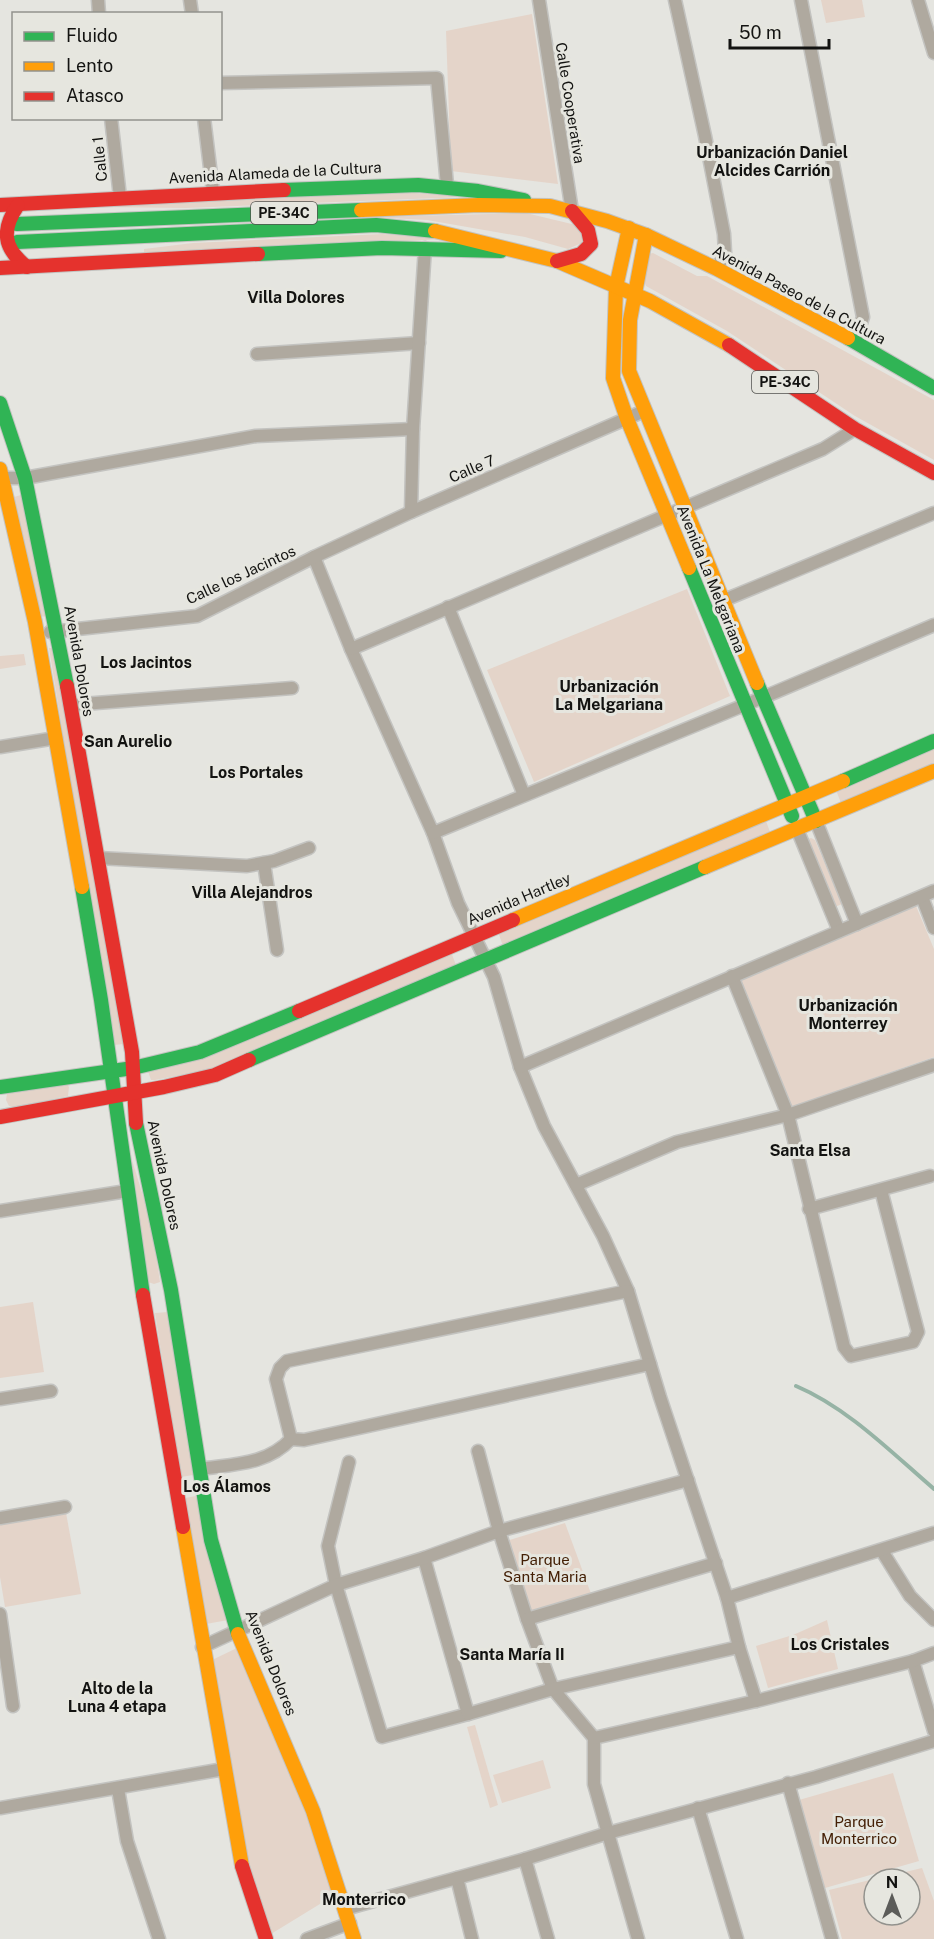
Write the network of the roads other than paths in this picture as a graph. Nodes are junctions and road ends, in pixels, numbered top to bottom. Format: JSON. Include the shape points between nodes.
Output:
{"nodes":[{"id":1,"x":539,"y":0,"type":"edge"},
{"id":2,"x":675,"y":0,"type":"edge"},
{"id":3,"x":801,"y":0,"type":"edge"},
{"id":4,"x":918,"y":0,"type":"edge"},
{"id":5,"x":934,"y":53,"type":"edge"},
{"id":6,"x":222,"y":83,"type":"edge"},
{"id":7,"x":111,"y":120,"type":"edge"},
{"id":8,"x":204,"y":120,"type":"edge"},
{"id":9,"x":447,"y":185,"type":"junction"},
{"id":10,"x":213,"y":192,"type":"junction"},
{"id":11,"x":120,"y":197,"type":"junction"},
{"id":12,"x":20,"y":203,"type":"junction"},
{"id":13,"x":0,"y":205,"type":"edge"},
{"id":14,"x":550,"y":206,"type":"junction"},
{"id":15,"x":572,"y":211,"type":"junction"},
{"id":16,"x":17,"y":224,"type":"dead end"},
{"id":17,"x":629,"y":228,"type":"junction"},
{"id":18,"x":646,"y":235,"type":"junction"},
{"id":19,"x":17,"y":243,"type":"dead end"},
{"id":20,"x":425,"y":248,"type":"junction"},
{"id":21,"x":520,"y":251,"type":"junction"},
{"id":22,"x":557,"y":261,"type":"junction"},
{"id":23,"x":27,"y":267,"type":"junction"},
{"id":24,"x":0,"y":268,"type":"edge"},
{"id":25,"x":717,"y":269,"type":"junction"},
{"id":26,"x":616,"y":287,"type":"junction"},
{"id":27,"x":634,"y":293,"type":"junction"},
{"id":28,"x":855,"y":342,"type":"junction"},
{"id":29,"x":419,"y":343,"type":"junction"},
{"id":30,"x":257,"y":354,"type":"dead end"},
{"id":31,"x":934,"y":388,"type":"edge"},
{"id":32,"x":0,"y":403,"type":"edge"},
{"id":33,"x":644,"y":411,"type":"junction"},
{"id":34,"x":627,"y":419,"type":"junction"},
{"id":35,"x":413,"y":429,"type":"junction"},
{"id":36,"x":855,"y":429,"type":"junction"},
{"id":37,"x":934,"y":474,"type":"edge"},
{"id":38,"x":1,"y":475,"type":"edge"},
{"id":39,"x":25,"y":478,"type":"junction"},
{"id":40,"x":684,"y":507,"type":"junction"},
{"id":41,"x":411,"y":512,"type":"junction"},
{"id":42,"x":934,"y":513,"type":"edge"},
{"id":43,"x":667,"y":515,"type":"junction"},
{"id":44,"x":17,"y":542,"type":"junction"},
{"id":45,"x":0,"y":543,"type":"edge"},
{"id":46,"x":314,"y":557,"type":"junction"},
{"id":47,"x":722,"y":601,"type":"junction"},
{"id":48,"x":448,"y":607,"type":"junction"},
{"id":49,"x":934,"y":625,"type":"edge"},
{"id":50,"x":57,"y":631,"type":"junction"},
{"id":51,"x":37,"y":634,"type":"junction"},
{"id":52,"x":351,"y":649,"type":"junction"},
{"id":53,"x":292,"y":688,"type":"dead end"},
{"id":54,"x":764,"y":697,"type":"junction"},
{"id":55,"x":745,"y":704,"type":"junction"},
{"id":56,"x":70,"y":705,"type":"junction"},
{"id":57,"x":56,"y":738,"type":"junction"},
{"id":58,"x":934,"y":741,"type":"edge"},
{"id":59,"x":0,"y":747,"type":"edge"},
{"id":60,"x":934,"y":771,"type":"edge"},
{"id":61,"x":524,"y":795,"type":"junction"},
{"id":62,"x":805,"y":796,"type":"junction"},
{"id":63,"x":787,"y":805,"type":"junction"},
{"id":64,"x":816,"y":821,"type":"junction"},
{"id":65,"x":797,"y":829,"type":"junction"},
{"id":66,"x":433,"y":833,"type":"junction"},
{"id":67,"x":309,"y":848,"type":"dead end"},
{"id":68,"x":98,"y":858,"type":"junction"},
{"id":69,"x":264,"y":863,"type":"junction"},
{"id":70,"x":934,"y":891,"type":"edge"},
{"id":71,"x":922,"y":897,"type":"junction"},
{"id":72,"x":857,"y":924,"type":"junction"},
{"id":73,"x":934,"y":928,"type":"edge"},
{"id":74,"x":839,"y":932,"type":"junction"},
{"id":75,"x":475,"y":935,"type":"junction"},
{"id":76,"x":277,"y":950,"type":"dead end"},
{"id":77,"x":485,"y":959,"type":"junction"},
{"id":78,"x":732,"y":976,"type":"junction"},
{"id":79,"x":934,"y":1065,"type":"edge"},
{"id":80,"x":520,"y":1067,"type":"junction"},
{"id":81,"x":133,"y":1068,"type":"junction"},
{"id":82,"x":110,"y":1071,"type":"junction"},
{"id":83,"x":60,"y":1077,"type":"junction"},
{"id":84,"x":0,"y":1087,"type":"edge"},
{"id":85,"x":134,"y":1092,"type":"junction"},
{"id":86,"x":113,"y":1095,"type":"junction"},
{"id":87,"x":66,"y":1105,"type":"junction"},
{"id":88,"x":0,"y":1115,"type":"edge"},
{"id":89,"x":788,"y":1115,"type":"junction"},
{"id":90,"x":930,"y":1176,"type":"dead end"},
{"id":91,"x":576,"y":1185,"type":"junction"},
{"id":92,"x":881,"y":1190,"type":"junction"},
{"id":93,"x":127,"y":1191,"type":"junction"},
{"id":94,"x":810,"y":1209,"type":"junction"},
{"id":95,"x":0,"y":1210,"type":"edge"},
{"id":96,"x":628,"y":1291,"type":"junction"},
{"id":97,"x":157,"y":1292,"type":"junction"},
{"id":98,"x":650,"y":1364,"type":"junction"},
{"id":99,"x":51,"y":1391,"type":"dead end"},
{"id":100,"x":0,"y":1399,"type":"edge"},
{"id":101,"x":291,"y":1438,"type":"junction"},
{"id":102,"x":478,"y":1451,"type":"dead end"},
{"id":103,"x":349,"y":1462,"type":"dead end"},
{"id":104,"x":200,"y":1474,"type":"junction"},
{"id":105,"x":688,"y":1479,"type":"junction"},
{"id":106,"x":176,"y":1482,"type":"junction"},
{"id":107,"x":65,"y":1507,"type":"dead end"},
{"id":108,"x":0,"y":1518,"type":"edge"},
{"id":109,"x":499,"y":1531,"type":"junction"},
{"id":110,"x":934,"y":1533,"type":"edge"},
{"id":111,"x":882,"y":1551,"type":"junction"},
{"id":112,"x":424,"y":1558,"type":"junction"},
{"id":113,"x":716,"y":1563,"type":"junction"},
{"id":114,"x":336,"y":1585,"type":"junction"},
{"id":115,"x":727,"y":1598,"type":"junction"},
{"id":116,"x":0,"y":1614,"type":"edge"},
{"id":117,"x":527,"y":1619,"type":"junction"},
{"id":118,"x":934,"y":1620,"type":"edge"},
{"id":119,"x":237,"y":1631,"type":"junction"},
{"id":120,"x":202,"y":1647,"type":"junction"},
{"id":121,"x":739,"y":1647,"type":"junction"},
{"id":122,"x":934,"y":1653,"type":"edge"},
{"id":123,"x":913,"y":1661,"type":"junction"},
{"id":124,"x":553,"y":1689,"type":"junction"},
{"id":125,"x":756,"y":1701,"type":"junction"},
{"id":126,"x":13,"y":1706,"type":"dead end"},
{"id":127,"x":468,"y":1714,"type":"junction"},
{"id":128,"x":934,"y":1731,"type":"edge"},
{"id":129,"x":594,"y":1738,"type":"junction"},
{"id":130,"x":934,"y":1741,"type":"edge"},
{"id":131,"x":224,"y":1769,"type":"junction"},
{"id":132,"x":788,"y":1783,"type":"junction"},
{"id":133,"x":118,"y":1789,"type":"junction"},
{"id":134,"x":0,"y":1808,"type":"edge"},
{"id":135,"x":699,"y":1808,"type":"junction"},
{"id":136,"x":608,"y":1833,"type":"junction"},
{"id":137,"x":525,"y":1859,"type":"junction"},
{"id":138,"x":456,"y":1878,"type":"junction"},
{"id":139,"x":345,"y":1910,"type":"junction"},
{"id":140,"x":350,"y":1923,"type":"junction"},
{"id":141,"x":159,"y":1939,"type":"edge"},
{"id":142,"x":266,"y":1939,"type":"edge"},
{"id":143,"x":307,"y":1939,"type":"edge"},
{"id":144,"x":354,"y":1939,"type":"edge"},
{"id":145,"x":472,"y":1939,"type":"edge"},
{"id":146,"x":548,"y":1939,"type":"edge"},
{"id":147,"x":638,"y":1939,"type":"edge"},
{"id":148,"x":737,"y":1939,"type":"edge"},
{"id":149,"x":832,"y":1939,"type":"edge"}],
"edges":[{"from":1,"to":15,"type":"street","name":"Calle Cooperativa"},
{"from":2,"to":25,"type":"street","via":[[723,234],[725,253]]},
{"from":3,"to":28,"type":"street","via":[[863,317]]},
{"from":4,"to":5,"type":"street"},
{"from":6,"to":9,"type":"street","via":[[437,78]]},
{"from":7,"to":11,"type":"street","name":"Calle 1"},
{"from":8,"to":10,"type":"street"},
{"from":9,"to":10,"type":"main road","name":"Avenida Alameda de la Cultura"},
{"from":9,"to":14,"type":"main road","name":"Avenida Alameda de la Cultura"},
{"from":10,"to":11,"type":"main road","name":"Avenida Alameda de la Cultura"},
{"from":11,"to":12,"type":"main road","name":"Avenida Alameda de la Cultura"},
{"from":12,"to":13,"type":"main road","name":"Avenida Alameda de la Cultura"},
{"from":12,"to":23,"type":"main road","via":[[9,219],[5,237],[16,260]]},
{"from":14,"to":15,"type":"main road","name":"Avenida Alameda de la Cultura","number":"PE-34C"},
{"from":14,"to":16,"type":"main road","name":"Avenida Alameda de la Cultura","number":"PE-34C","via":[[451,206]]},
{"from":15,"to":17,"type":"main road","name":"Avenida Alameda de la Cultura","number":"PE-34C"},
{"from":15,"to":22,"type":"main road","via":[[587,226],[592,239],[590,246],[577,257]]},
{"from":17,"to":18,"type":"main road","name":"Avenida Alameda de la Cultura","number":"PE-34C"},
{"from":17,"to":26,"type":"main road","name":"Avenida La Melgariana"},
{"from":18,"to":25,"type":"main road","name":"Avenida Paseo de la Cultura","number":"PE-34C"},
{"from":18,"to":27,"type":"main road","name":"Avenida La Melgariana"},
{"from":19,"to":21,"type":"main road","number":"PE-34C","via":[[376,225],[444,232]]},
{"from":20,"to":21,"type":"main road"},
{"from":20,"to":23,"type":"main road"},
{"from":20,"to":29,"type":"street"},
{"from":21,"to":22,"type":"main road","number":"PE-34C"},
{"from":22,"to":26,"type":"main road","number":"PE-34C"},
{"from":23,"to":24,"type":"main road"},
{"from":25,"to":28,"type":"main road","name":"Avenida Paseo de la Cultura","number":"PE-34C"},
{"from":26,"to":27,"type":"main road","number":"PE-34C"},
{"from":26,"to":34,"type":"main road","name":"Avenida La Melgariana","via":[[613,378]]},
{"from":27,"to":33,"type":"main road","name":"Avenida La Melgariana","via":[[629,371]]},
{"from":27,"to":36,"type":"main road","number":"PE-34C","via":[[723,341]]},
{"from":28,"to":31,"type":"main road","name":"Avenida Paseo de la Cultura","number":"PE-34C"},
{"from":29,"to":30,"type":"street"},
{"from":29,"to":35,"type":"street"},
{"from":32,"to":39,"type":"main road","name":"Avenida Dolores"},
{"from":33,"to":34,"type":"street","name":"Calle 7"},
{"from":33,"to":40,"type":"main road","name":"Avenida La Melgariana"},
{"from":34,"to":41,"type":"street","name":"Calle 7"},
{"from":34,"to":43,"type":"main road","name":"Avenida La Melgariana"},
{"from":35,"to":39,"type":"street","via":[[256,436]]},
{"from":35,"to":41,"type":"street"},
{"from":36,"to":37,"type":"main road","number":"PE-34C"},
{"from":36,"to":40,"type":"street","via":[[823,449]]},
{"from":38,"to":39,"type":"street"},
{"from":38,"to":44,"type":"main road","name":"Avenida Dolores"},
{"from":39,"to":50,"type":"main road","name":"Avenida Dolores"},
{"from":40,"to":43,"type":"street"},
{"from":40,"to":47,"type":"main road","name":"Avenida La Melgariana"},
{"from":41,"to":46,"type":"street","name":"Calle 7"},
{"from":42,"to":47,"type":"street"},
{"from":43,"to":48,"type":"street"},
{"from":43,"to":55,"type":"main road","name":"Avenida La Melgariana"},
{"from":44,"to":45,"type":"main road"},
{"from":44,"to":51,"type":"main road","name":"Avenida Dolores"},
{"from":46,"to":50,"type":"street","name":"Calle los Jacintos","via":[[197,616]]},
{"from":46,"to":52,"type":"street"},
{"from":47,"to":54,"type":"main road","name":"Avenida La Melgariana"},
{"from":48,"to":52,"type":"street"},
{"from":48,"to":61,"type":"street"},
{"from":49,"to":54,"type":"street"},
{"from":50,"to":51,"type":"street","name":"Calle los Jacintos"},
{"from":50,"to":56,"type":"main road","name":"Avenida Dolores"},
{"from":51,"to":57,"type":"main road","name":"Avenida Dolores"},
{"from":52,"to":66,"type":"street"},
{"from":53,"to":56,"type":"street"},
{"from":54,"to":55,"type":"street"},
{"from":54,"to":62,"type":"main road","name":"Avenida La Melgariana"},
{"from":55,"to":61,"type":"street"},
{"from":55,"to":63,"type":"main road","name":"Avenida La Melgariana"},
{"from":56,"to":68,"type":"main road","name":"Avenida Dolores"},
{"from":57,"to":59,"type":"street"},
{"from":57,"to":82,"type":"main road","name":"Avenida Dolores"},
{"from":58,"to":62,"type":"main road","name":"Avenida Hartley"},
{"from":60,"to":64,"type":"main road"},
{"from":61,"to":66,"type":"street"},
{"from":62,"to":63,"type":"main road","name":"Avenida Hartley"},
{"from":62,"to":64,"type":"main road","name":"Avenida La Melgariana"},
{"from":63,"to":65,"type":"main road","name":"Avenida La Melgariana"},
{"from":63,"to":75,"type":"main road","name":"Avenida Hartley"},
{"from":64,"to":65,"type":"main road"},
{"from":64,"to":72,"type":"street","name":"Avenida La Melgariana"},
{"from":65,"to":74,"type":"street","name":"Avenida La Melgariana"},
{"from":65,"to":77,"type":"main road"},
{"from":66,"to":75,"type":"street","via":[[458,903]]},
{"from":67,"to":69,"type":"street"},
{"from":68,"to":69,"type":"street","via":[[247,866]]},
{"from":68,"to":81,"type":"main road","name":"Avenida Dolores"},
{"from":69,"to":76,"type":"street"},
{"from":70,"to":71,"type":"street"},
{"from":71,"to":72,"type":"street"},
{"from":71,"to":73,"type":"street"},
{"from":72,"to":74,"type":"street"},
{"from":74,"to":78,"type":"street"},
{"from":75,"to":77,"type":"street"},
{"from":75,"to":81,"type":"main road","name":"Avenida Hartley","via":[[200,1052]]},
{"from":77,"to":80,"type":"street","via":[[494,977]]},
{"from":77,"to":85,"type":"main road","via":[[214,1076]]},
{"from":78,"to":80,"type":"street"},
{"from":78,"to":89,"type":"street"},
{"from":79,"to":89,"type":"street"},
{"from":80,"to":91,"type":"street","via":[[544,1126]]},
{"from":81,"to":82,"type":"main road","name":"Avenida Hartley"},
{"from":81,"to":85,"type":"main road","name":"Avenida Dolores"},
{"from":82,"to":83,"type":"main road","name":"Avenida Hartley"},
{"from":82,"to":86,"type":"main road","name":"Avenida Dolores"},
{"from":83,"to":84,"type":"main road","name":"Avenida Hartley"},
{"from":83,"to":87,"type":"main road","via":[[72,1085],[74,1093]]},
{"from":85,"to":86,"type":"main road"},
{"from":85,"to":97,"type":"main road","name":"Avenida Dolores"},
{"from":86,"to":87,"type":"main road"},
{"from":86,"to":93,"type":"main road","name":"Avenida Dolores"},
{"from":87,"to":88,"type":"main road"},
{"from":89,"to":91,"type":"street","via":[[677,1142]]},
{"from":89,"to":94,"type":"street"},
{"from":90,"to":92,"type":"street"},
{"from":91,"to":96,"type":"street"},
{"from":92,"to":94,"type":"street"},
{"from":92,"to":94,"type":"street","via":[[918,1332],[913,1342],[851,1356],[844,1347]]},
{"from":93,"to":95,"type":"street"},
{"from":93,"to":97,"type":"main road","name":"Avenida Dolores"},
{"from":96,"to":98,"type":"street"},
{"from":96,"to":101,"type":"street","via":[[287,1361],[279,1368],[276,1379]]},
{"from":97,"to":104,"type":"main road","name":"Avenida Dolores"},
{"from":97,"to":106,"type":"main road","name":"Avenida Dolores"},
{"from":98,"to":101,"type":"street","via":[[304,1440]]},
{"from":98,"to":105,"type":"street"},
{"from":99,"to":100,"type":"street"},
{"from":101,"to":104,"type":"street","via":[[282,1449],[261,1460]]},
{"from":102,"to":109,"type":"street"},
{"from":103,"to":114,"type":"street","via":[[328,1546]]},
{"from":104,"to":106,"type":"main road"},
{"from":104,"to":119,"type":"main road","name":"Avenida Dolores","via":[[211,1540]]},
{"from":105,"to":109,"type":"street"},
{"from":105,"to":113,"type":"street"},
{"from":106,"to":120,"type":"main road","name":"Avenida Dolores"},
{"from":107,"to":108,"type":"street"},
{"from":109,"to":112,"type":"street"},
{"from":109,"to":117,"type":"street"},
{"from":110,"to":111,"type":"street"},
{"from":111,"to":115,"type":"street"},
{"from":111,"to":118,"type":"street","via":[[910,1596]]},
{"from":112,"to":114,"type":"street"},
{"from":112,"to":127,"type":"street"},
{"from":113,"to":115,"type":"street"},
{"from":113,"to":117,"type":"street"},
{"from":114,"to":119,"type":"street"},
{"from":114,"to":127,"type":"street","via":[[382,1737]]},
{"from":115,"to":121,"type":"street"},
{"from":116,"to":126,"type":"street"},
{"from":117,"to":124,"type":"street"},
{"from":119,"to":120,"type":"street"},
{"from":119,"to":139,"type":"main road","name":"Avenida Dolores","via":[[293,1760]]},
{"from":120,"to":131,"type":"main road","name":"Avenida Dolores"},
{"from":121,"to":124,"type":"street"},
{"from":121,"to":125,"type":"street"},
{"from":122,"to":123,"type":"street"},
{"from":123,"to":125,"type":"street"},
{"from":123,"to":128,"type":"street"},
{"from":124,"to":127,"type":"street"},
{"from":124,"to":129,"type":"street"},
{"from":125,"to":129,"type":"street"},
{"from":129,"to":136,"type":"street","via":[[594,1784]]},
{"from":130,"to":132,"type":"street"},
{"from":131,"to":133,"type":"street"},
{"from":131,"to":142,"type":"main road","name":"Avenida Dolores","via":[[240,1859]]},
{"from":132,"to":135,"type":"street"},
{"from":132,"to":149,"type":"street"},
{"from":133,"to":134,"type":"street"},
{"from":133,"to":141,"type":"street","via":[[127,1841]]},
{"from":135,"to":136,"type":"street"},
{"from":135,"to":148,"type":"street"},
{"from":136,"to":137,"type":"street"},
{"from":136,"to":147,"type":"street"},
{"from":137,"to":138,"type":"street"},
{"from":137,"to":146,"type":"street"},
{"from":138,"to":139,"type":"street"},
{"from":138,"to":145,"type":"street"},
{"from":139,"to":140,"type":"main road","name":"Avenida Dolores"},
{"from":140,"to":143,"type":"street"},
{"from":140,"to":144,"type":"main road","name":"Avenida Dolores"}]}
